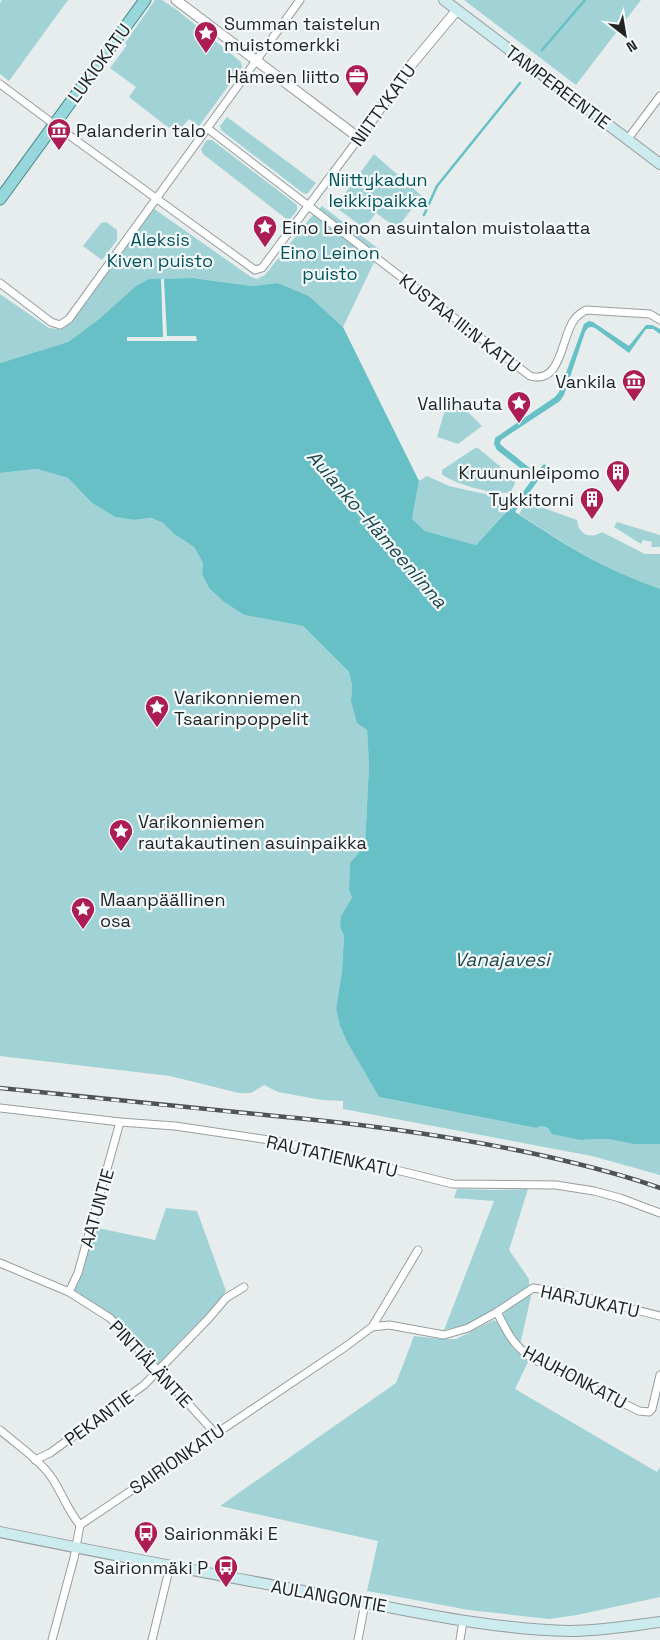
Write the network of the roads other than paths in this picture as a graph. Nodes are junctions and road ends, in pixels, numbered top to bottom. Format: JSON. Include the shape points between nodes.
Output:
{"nodes":[{"id":1,"x":145,"y":0,"type":"edge"},
{"id":2,"x":176,"y":0,"type":"edge"},
{"id":3,"x":300,"y":0,"type":"edge"},
{"id":4,"x":444,"y":0,"type":"edge"},
{"id":5,"x":457,"y":10,"type":"junction"},
{"id":6,"x":256,"y":61,"type":"junction"},
{"id":7,"x":0,"y":84,"type":"edge"},
{"id":8,"x":660,"y":96,"type":"edge"},
{"id":9,"x":55,"y":125,"type":"junction"},
{"id":10,"x":207,"y":128,"type":"junction"},
{"id":11,"x":359,"y":138,"type":"junction"},
{"id":12,"x":627,"y":140,"type":"junction"},
{"id":13,"x":660,"y":164,"type":"edge"},
{"id":14,"x":156,"y":198,"type":"junction"},
{"id":15,"x":0,"y":199,"type":"edge"},
{"id":16,"x":309,"y":205,"type":"junction"},
{"id":17,"x":0,"y":284,"type":"edge"},
{"id":18,"x":660,"y":320,"type":"edge"},
{"id":19,"x":0,"y":1108,"type":"edge"},
{"id":20,"x":120,"y":1122,"type":"junction"},
{"id":21,"x":660,"y":1213,"type":"edge"},
{"id":22,"x":418,"y":1250,"type":"dead end"},
{"id":23,"x":0,"y":1263,"type":"edge"},
{"id":24,"x":244,"y":1287,"type":"dead end"},
{"id":25,"x":69,"y":1292,"type":"junction"},
{"id":26,"x":497,"y":1312,"type":"junction"},
{"id":27,"x":660,"y":1316,"type":"edge"},
{"id":28,"x":372,"y":1327,"type":"junction"},
{"id":29,"x":158,"y":1371,"type":"junction"},
{"id":30,"x":660,"y":1375,"type":"edge"},
{"id":31,"x":0,"y":1430,"type":"edge"},
{"id":32,"x":215,"y":1433,"type":"junction"},
{"id":33,"x":35,"y":1460,"type":"junction"},
{"id":34,"x":80,"y":1525,"type":"junction"},
{"id":35,"x":0,"y":1532,"type":"edge"},
{"id":36,"x":76,"y":1548,"type":"junction"},
{"id":37,"x":170,"y":1566,"type":"junction"},
{"id":38,"x":365,"y":1602,"type":"junction"},
{"id":39,"x":463,"y":1621,"type":"junction"},
{"id":40,"x":660,"y":1622,"type":"edge"},
{"id":41,"x":52,"y":1640,"type":"edge"},
{"id":42,"x":152,"y":1640,"type":"edge"},
{"id":43,"x":358,"y":1640,"type":"edge"},
{"id":44,"x":460,"y":1640,"type":"edge"}],
"edges":[{"from":1,"to":9,"type":"main road","name":"LUKIOKATU"},
{"from":2,"to":6,"type":"street"},
{"from":3,"to":6,"type":"street"},
{"from":4,"to":5,"type":"main road","name":"TAMPEREENTIE"},
{"from":5,"to":11,"type":"street","name":"NIITTYKATU","via":[[412,64]]},
{"from":5,"to":12,"type":"main road","name":"TAMPEREENTIE"},
{"from":6,"to":10,"type":"street"},
{"from":6,"to":11,"type":"street"},
{"from":7,"to":9,"type":"street"},
{"from":8,"to":12,"type":"street"},
{"from":9,"to":14,"type":"street"},
{"from":9,"to":15,"type":"main road","name":"LUKIOKATU"},
{"from":10,"to":14,"type":"street"},
{"from":10,"to":16,"type":"street","name":"KUSTAA III:N KATU"},
{"from":11,"to":16,"type":"street","name":"NIITTYKATU"},
{"from":12,"to":13,"type":"main road","name":"TAMPEREENTIE"},
{"from":14,"to":16,"type":"street","name":"NIITTYKATU","via":[[255,270],[262,268]]},
{"from":14,"to":17,"type":"street","via":[[63,324],[51,322]]},
{"from":16,"to":18,"type":"street","name":"KUSTAA III:N KATU","via":[[530,376],[538,378],[555,367],[569,327],[586,310],[650,314]]},
{"from":19,"to":20,"type":"street","name":"RAUTATIENKATU"},
{"from":20,"to":21,"type":"street","name":"RAUTATIENKATU","via":[[175,1126],[283,1142],[453,1184],[556,1186],[594,1191]]},
{"from":20,"to":25,"type":"street","name":"AATUNTIE","via":[[78,1274]]},
{"from":22,"to":28,"type":"street"},
{"from":23,"to":25,"type":"street","name":"PINTIÄLÄNTIE"},
{"from":24,"to":29,"type":"street","name":"PEKANTIE","via":[[226,1298]]},
{"from":25,"to":29,"type":"street","name":"PINTIÄLÄNTIE","via":[[110,1318]]},
{"from":26,"to":27,"type":"street","name":"HARJUKATU","via":[[533,1288],[572,1294]]},
{"from":26,"to":28,"type":"street","via":[[468,1328],[444,1335],[389,1325]]},
{"from":26,"to":30,"type":"street","name":"HAUHONKATU","via":[[509,1336],[531,1358],[639,1411],[649,1412],[652,1409]]},
{"from":28,"to":32,"type":"street","name":"SAIRIONKATU"},
{"from":29,"to":32,"type":"street","name":"PINTIÄLÄNTIE"},
{"from":29,"to":33,"type":"street","name":"PEKANTIE","via":[[76,1435]]},
{"from":31,"to":33,"type":"street"},
{"from":32,"to":34,"type":"street","name":"SAIRIONKATU"},
{"from":33,"to":34,"type":"street","via":[[52,1477]]},
{"from":34,"to":36,"type":"street"},
{"from":35,"to":36,"type":"main road","name":"AULANGONTIE"},
{"from":36,"to":37,"type":"main road","name":"AULANGONTIE"},
{"from":36,"to":41,"type":"street"},
{"from":37,"to":38,"type":"main road","name":"AULANGONTIE"},
{"from":37,"to":42,"type":"street"},
{"from":38,"to":39,"type":"main road","name":"AULANGONTIE"},
{"from":38,"to":43,"type":"street"},
{"from":39,"to":40,"type":"main road","name":"AULANGONTIE","via":[[572,1631]]},
{"from":39,"to":44,"type":"street"}]}
